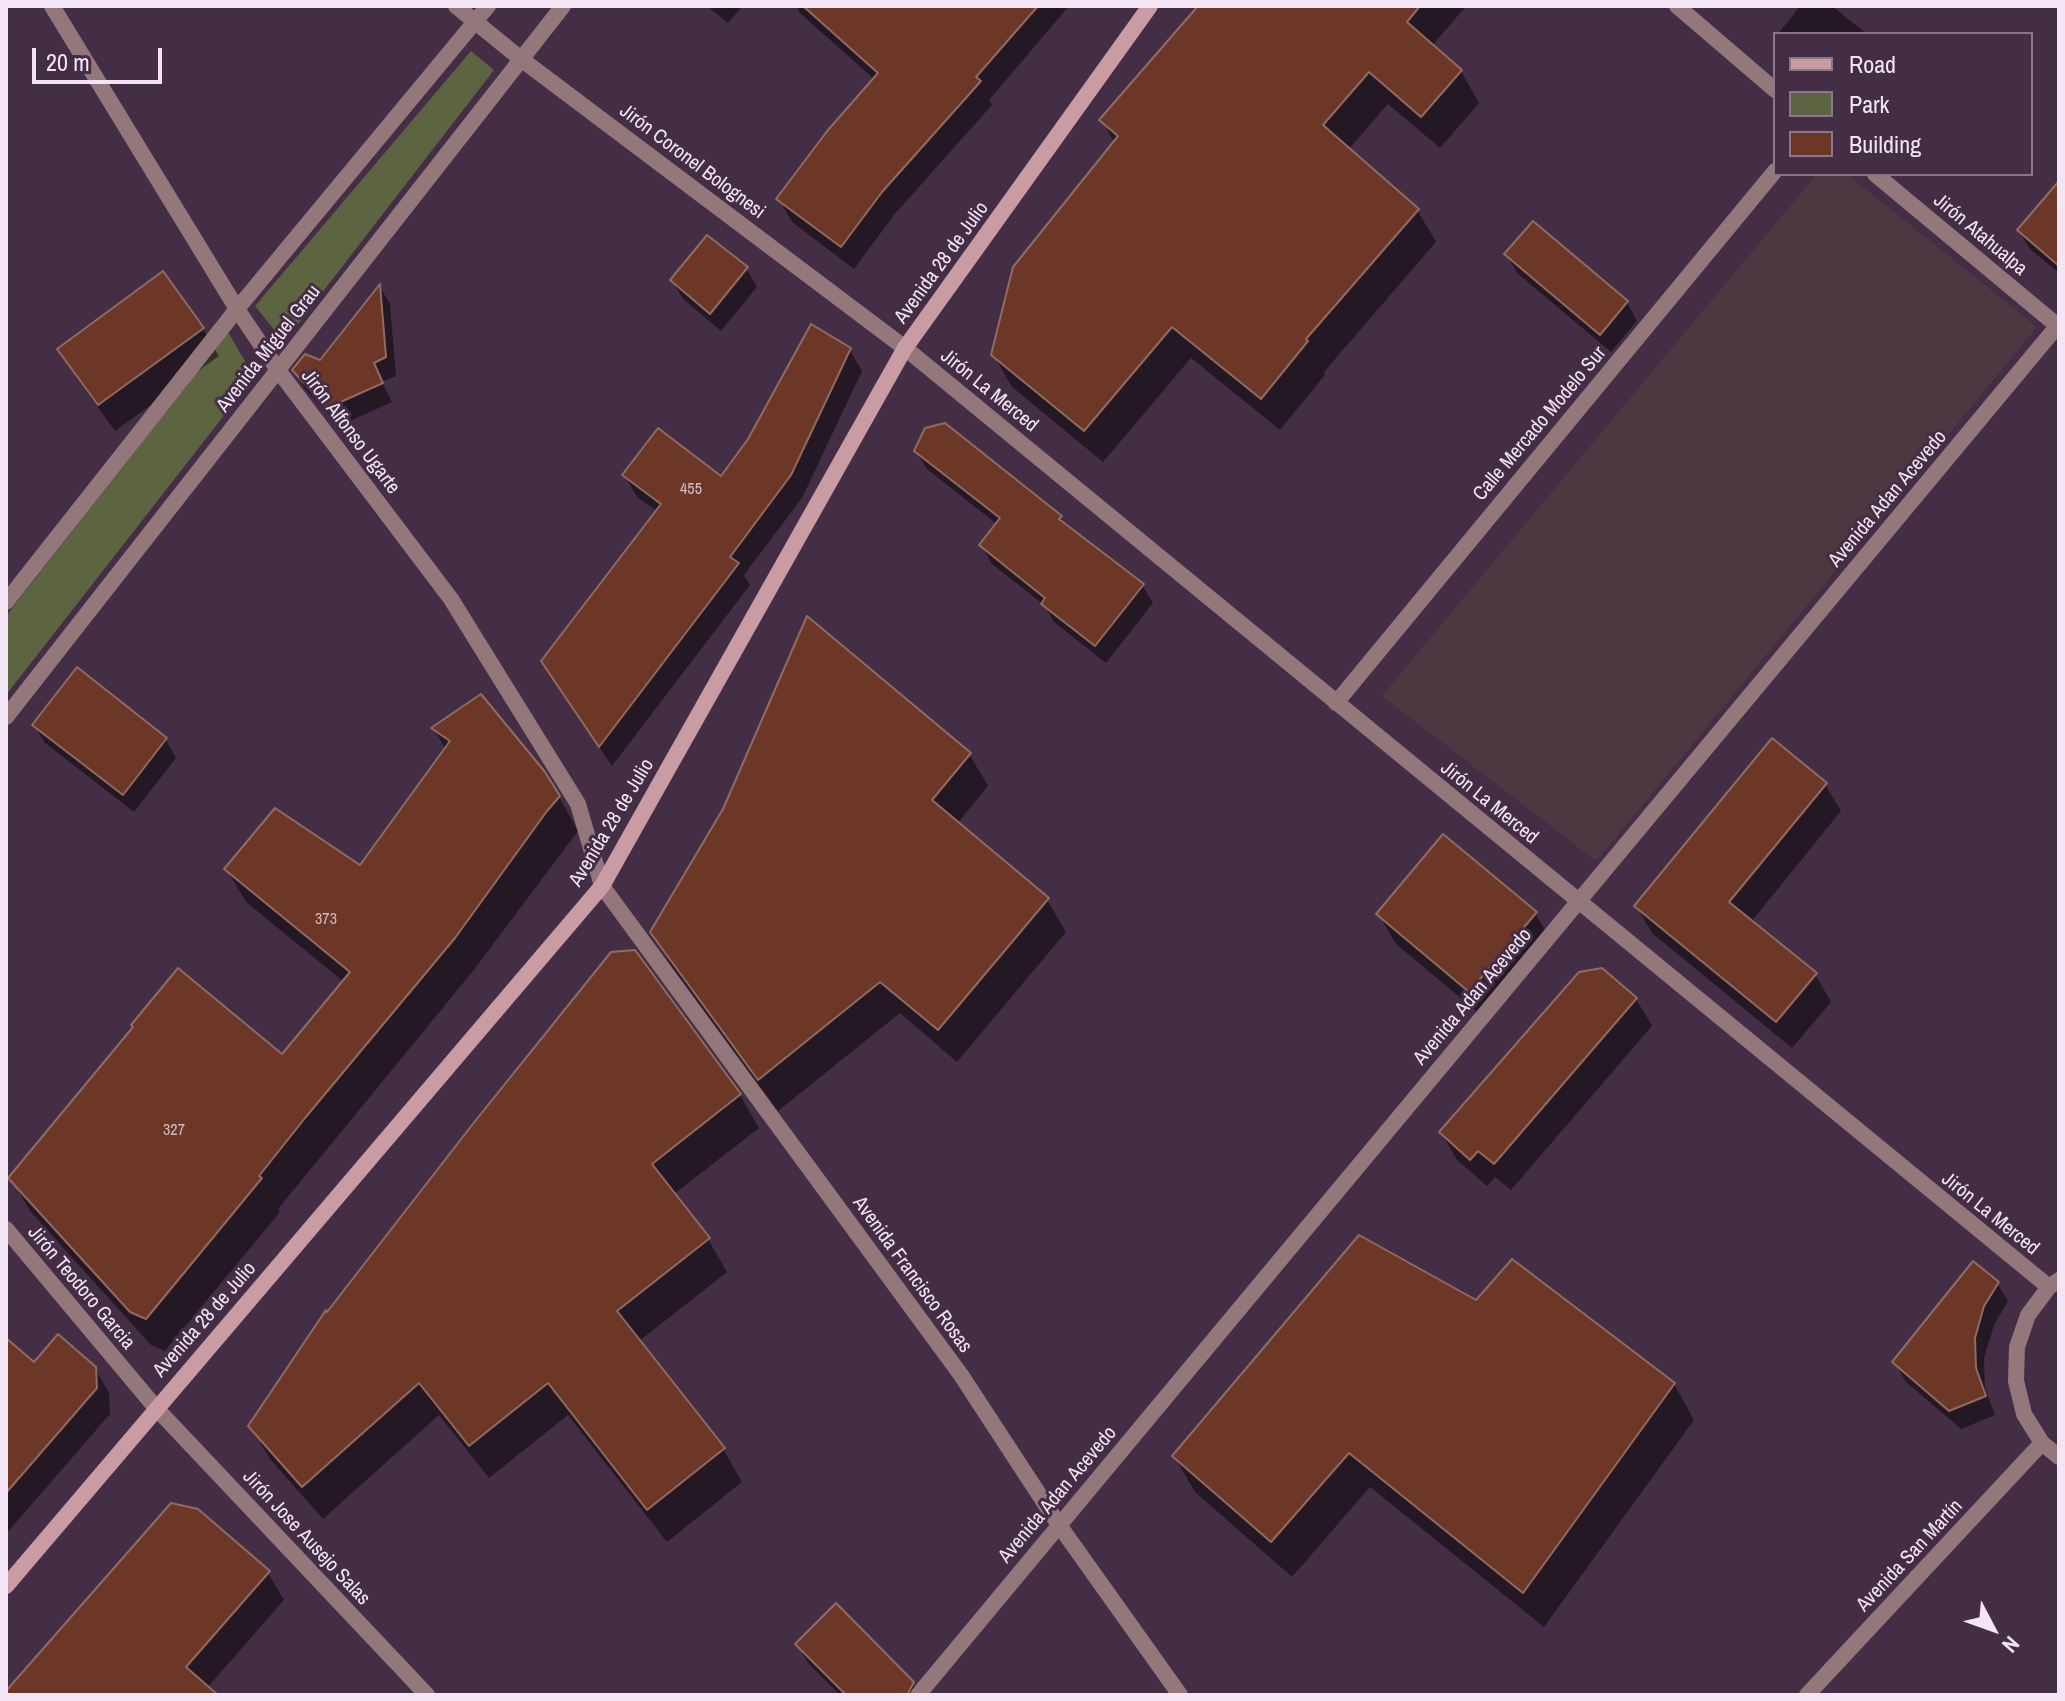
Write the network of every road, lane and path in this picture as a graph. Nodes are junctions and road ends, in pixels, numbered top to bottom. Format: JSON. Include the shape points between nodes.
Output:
{"nodes":[{"id":1,"x":52,"y":6,"type":"edge"},
{"id":2,"x":456,"y":6,"type":"edge"},
{"id":3,"x":488,"y":6,"type":"edge"},
{"id":4,"x":563,"y":6,"type":"edge"},
{"id":5,"x":1150,"y":6,"type":"edge"},
{"id":6,"x":1677,"y":6,"type":"edge"},
{"id":7,"x":474,"y":24,"type":"junction"},
{"id":8,"x":521,"y":59,"type":"junction"},
{"id":9,"x":1773,"y":88,"type":"edge"},
{"id":10,"x":1773,"y":173,"type":"edge"},
{"id":11,"x":1877,"y":176,"type":"edge"},
{"id":12,"x":237,"y":309,"type":"junction"},
{"id":13,"x":2058,"y":326,"type":"edge"},
{"id":14,"x":905,"y":348,"type":"junction"},
{"id":15,"x":278,"y":370,"type":"junction"},
{"id":16,"x":6,"y":602,"type":"edge"},
{"id":17,"x":1336,"y":703,"type":"junction"},
{"id":18,"x":6,"y":717,"type":"edge"},
{"id":19,"x":602,"y":886,"type":"junction"},
{"id":20,"x":1578,"y":902,"type":"junction"},
{"id":21,"x":6,"y":1229,"type":"edge"},
{"id":22,"x":2054,"y":1284,"type":"edge"},
{"id":23,"x":156,"y":1408,"type":"junction"},
{"id":24,"x":2042,"y":1443,"type":"junction"},
{"id":25,"x":2059,"y":1457,"type":"edge"},
{"id":26,"x":1059,"y":1525,"type":"junction"},
{"id":27,"x":6,"y":1586,"type":"edge"},
{"id":28,"x":427,"y":1695,"type":"edge"},
{"id":29,"x":918,"y":1695,"type":"edge"},
{"id":30,"x":1180,"y":1695,"type":"edge"},
{"id":31,"x":1807,"y":1695,"type":"edge"}],
"edges":[{"from":1,"to":12,"type":"street","name":"Jirón Alfonso Ugarte"},
{"from":2,"to":7,"type":"street","name":"Jirón Coronel Bolognesi"},
{"from":3,"to":7,"type":"street"},
{"from":4,"to":8,"type":"street","name":"Avenida Miguel Grau"},
{"from":5,"to":14,"type":"main road","name":"Avenida 28 de Julio"},
{"from":6,"to":9,"type":"street"},
{"from":7,"to":8,"type":"street","name":"Jirón Coronel Bolognesi"},
{"from":7,"to":12,"type":"street"},
{"from":8,"to":14,"type":"street","name":"Jirón Coronel Bolognesi"},
{"from":8,"to":15,"type":"street","name":"Avenida Miguel Grau"},
{"from":10,"to":17,"type":"street","name":"Calle Mercado Modelo Sur"},
{"from":11,"to":13,"type":"street","name":"Jirón Atahualpa"},
{"from":12,"to":15,"type":"street","name":"Jirón Alfonso Ugarte"},
{"from":12,"to":16,"type":"street"},
{"from":13,"to":20,"type":"street","name":"Avenida Adan Acevedo"},
{"from":14,"to":17,"type":"street","name":"Jirón La Merced"},
{"from":14,"to":19,"type":"main road","name":"Avenida 28 de Julio"},
{"from":15,"to":18,"type":"street","name":"Avenida Miguel Grau"},
{"from":15,"to":19,"type":"street","name":"Jirón Alfonso Ugarte","via":[[451,599],[578,804]]},
{"from":17,"to":20,"type":"street","name":"Jirón La Merced"},
{"from":19,"to":23,"type":"main road","name":"Avenida 28 de Julio"},
{"from":19,"to":26,"type":"street","name":"Avenida Francisco Rosas","via":[[961,1375]]},
{"from":20,"to":22,"type":"street","name":"Jirón La Merced"},
{"from":20,"to":26,"type":"street","name":"Avenida Adan Acevedo"},
{"from":21,"to":23,"type":"street","name":"Jirón Teodoro Garcia"},
{"from":22,"to":24,"type":"street","via":[[2028,1315],[2017,1347],[2016,1381],[2024,1414]]},
{"from":23,"to":27,"type":"main road","name":"Avenida 28 de Julio"},
{"from":23,"to":28,"type":"street","name":"Jirón Jose Ausejo Salas"},
{"from":24,"to":25,"type":"street"},
{"from":24,"to":31,"type":"street","name":"Avenida San Martín"},
{"from":26,"to":29,"type":"street","name":"Avenida Adan Acevedo"},
{"from":26,"to":30,"type":"street","name":"Avenida Francisco Rosas"}]}
